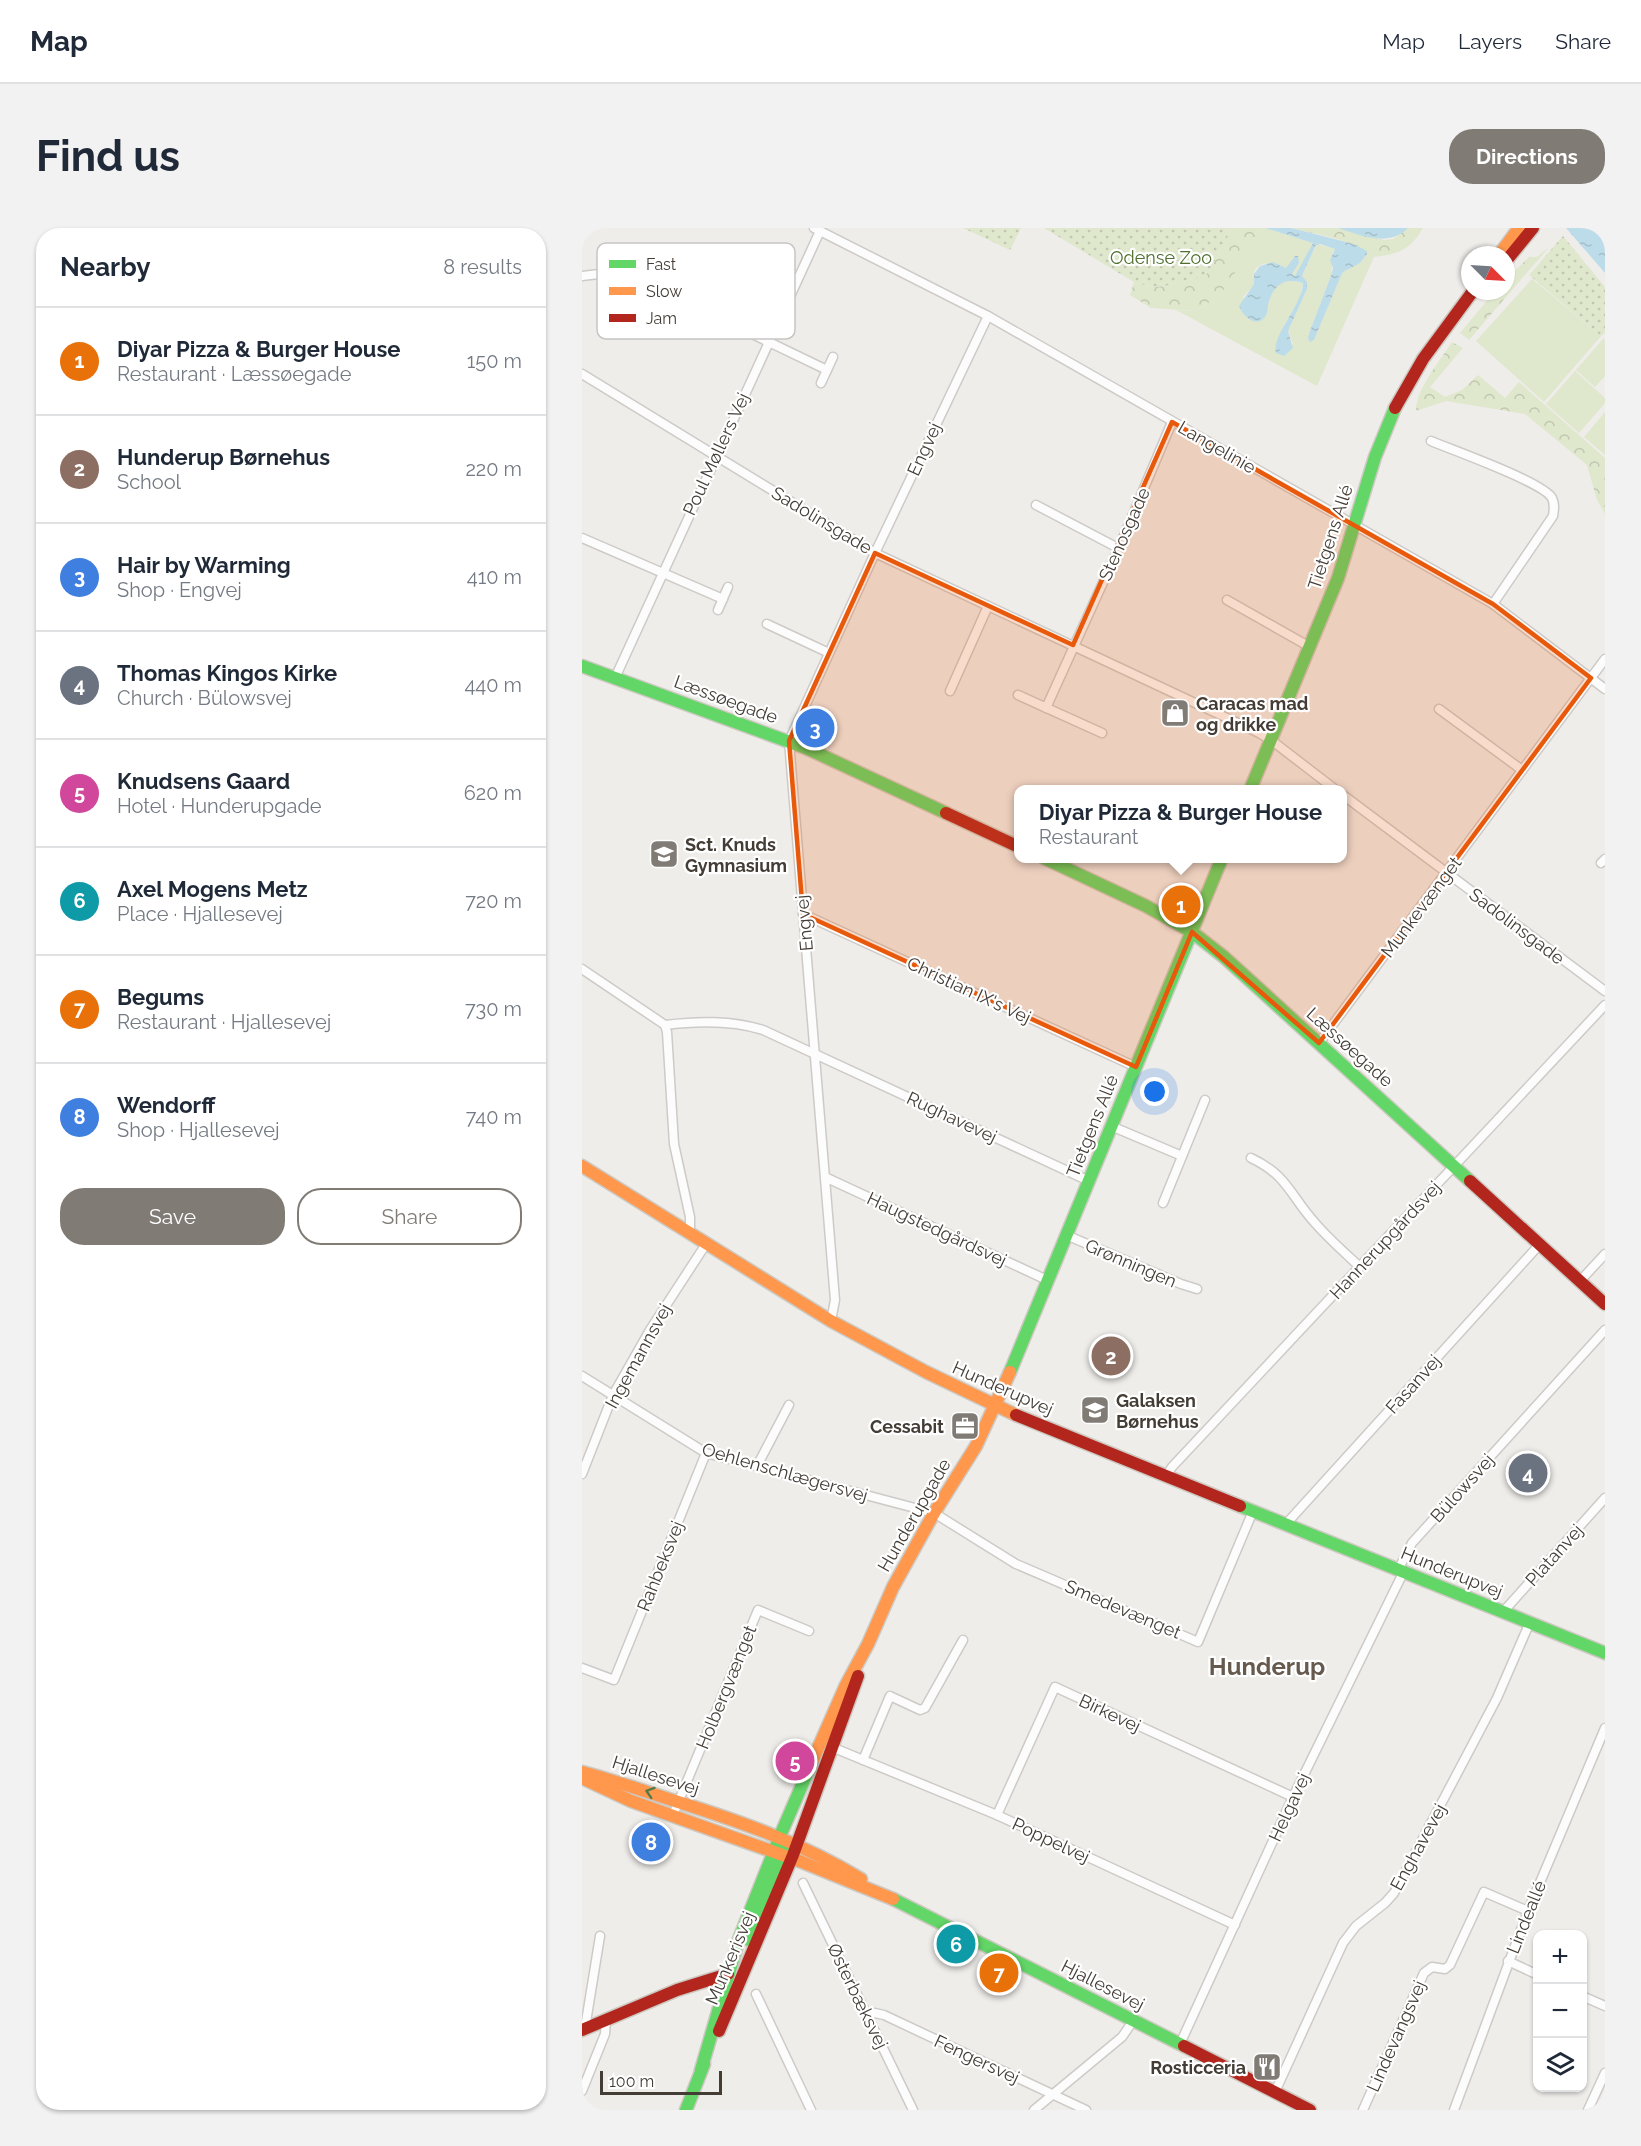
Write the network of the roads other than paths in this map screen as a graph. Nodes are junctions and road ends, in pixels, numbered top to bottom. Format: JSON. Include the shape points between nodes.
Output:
{"nodes":[{"id":1,"x":1519,"y":228,"type":"edge"},
{"id":2,"x":1533,"y":228,"type":"edge"},
{"id":3,"x":817,"y":229,"type":"edge"},
{"id":4,"x":1506,"y":246,"type":"edge"},
{"id":5,"x":1515,"y":250,"type":"edge"},
{"id":6,"x":597,"y":274,"type":"edge"},
{"id":7,"x":582,"y":276,"type":"edge"},
{"id":8,"x":795,"y":280,"type":"edge"},
{"id":9,"x":1467,"y":300,"type":"edge"},
{"id":10,"x":988,"y":316,"type":"junction"},
{"id":11,"x":762,"y":339,"type":"edge"},
{"id":12,"x":769,"y":339,"type":"edge"},
{"id":13,"x":768,"y":342,"type":"junction"},
{"id":14,"x":833,"y":357,"type":"dead end"},
{"id":15,"x":827,"y":370,"type":"junction"},
{"id":16,"x":582,"y":374,"type":"edge"},
{"id":17,"x":821,"y":383,"type":"dead end"},
{"id":18,"x":1172,"y":422,"type":"junction"},
{"id":19,"x":1431,"y":441,"type":"dead end"},
{"id":20,"x":715,"y":456,"type":"junction"},
{"id":21,"x":1036,"y":505,"type":"dead end"},
{"id":22,"x":1354,"y":526,"type":"junction"},
{"id":23,"x":582,"y":538,"type":"edge"},
{"id":24,"x":1118,"y":548,"type":"junction"},
{"id":25,"x":875,"y":553,"type":"junction"},
{"id":26,"x":662,"y":572,"type":"junction"},
{"id":27,"x":728,"y":587,"type":"dead end"},
{"id":28,"x":723,"y":599,"type":"junction"},
{"id":29,"x":1227,"y":600,"type":"dead end"},
{"id":30,"x":1493,"y":604,"type":"junction"},
{"id":31,"x":988,"y":606,"type":"junction"},
{"id":32,"x":718,"y":610,"type":"dead end"},
{"id":33,"x":766,"y":624,"type":"dead end"},
{"id":34,"x":1073,"y":645,"type":"junction"},
{"id":35,"x":1310,"y":647,"type":"junction"},
{"id":36,"x":830,"y":653,"type":"junction"},
{"id":37,"x":1605,"y":659,"type":"edge"},
{"id":38,"x":582,"y":666,"type":"edge"},
{"id":39,"x":615,"y":678,"type":"junction"},
{"id":40,"x":1591,"y":678,"type":"junction"},
{"id":41,"x":1605,"y":689,"type":"edge"},
{"id":42,"x":950,"y":691,"type":"dead end"},
{"id":43,"x":1018,"y":695,"type":"dead end"},
{"id":44,"x":1046,"y":708,"type":"junction"},
{"id":45,"x":1438,"y":709,"type":"dead end"},
{"id":46,"x":1102,"y":733,"type":"dead end"},
{"id":47,"x":1271,"y":740,"type":"junction"},
{"id":48,"x":789,"y":741,"type":"junction"},
{"id":49,"x":1522,"y":770,"type":"junction"},
{"id":50,"x":1252,"y":785,"type":"edge"},
{"id":51,"x":1331,"y":785,"type":"edge"},
{"id":52,"x":1347,"y":798,"type":"edge"},
{"id":53,"x":1014,"y":845,"type":"edge"},
{"id":54,"x":1055,"y":863,"type":"edge"},
{"id":55,"x":1220,"y":863,"type":"edge"},
{"id":56,"x":1446,"y":873,"type":"junction"},
{"id":57,"x":803,"y":914,"type":"junction"},
{"id":58,"x":1192,"y":932,"type":"junction"},
{"id":59,"x":582,"y":969,"type":"edge"},
{"id":60,"x":1605,"y":991,"type":"edge"},
{"id":61,"x":1605,"y":1005,"type":"edge"},
{"id":62,"x":665,"y":1025,"type":"junction"},
{"id":63,"x":1319,"y":1043,"type":"junction"},
{"id":64,"x":814,"y":1054,"type":"junction"},
{"id":65,"x":1136,"y":1067,"type":"junction"},
{"id":66,"x":1205,"y":1100,"type":"dead end"},
{"id":67,"x":1111,"y":1126,"type":"junction"},
{"id":68,"x":1182,"y":1156,"type":"junction"},
{"id":69,"x":1251,"y":1158,"type":"dead end"},
{"id":70,"x":582,"y":1166,"type":"edge"},
{"id":71,"x":1455,"y":1166,"type":"junction"},
{"id":72,"x":826,"y":1178,"type":"junction"},
{"id":73,"x":1089,"y":1181,"type":"junction"},
{"id":74,"x":1163,"y":1203,"type":"dead end"},
{"id":75,"x":687,"y":1232,"type":"junction"},
{"id":76,"x":1066,"y":1235,"type":"junction"},
{"id":77,"x":706,"y":1244,"type":"junction"},
{"id":78,"x":1540,"y":1244,"type":"junction"},
{"id":79,"x":1605,"y":1254,"type":"edge"},
{"id":80,"x":1360,"y":1267,"type":"junction"},
{"id":81,"x":1047,"y":1280,"type":"junction"},
{"id":82,"x":1580,"y":1281,"type":"junction"},
{"id":83,"x":1197,"y":1288,"type":"dead end"},
{"id":84,"x":1605,"y":1304,"type":"edge"},
{"id":85,"x":831,"y":1321,"type":"junction"},
{"id":86,"x":1605,"y":1330,"type":"edge"},
{"id":87,"x":582,"y":1376,"type":"edge"},
{"id":88,"x":613,"y":1395,"type":"junction"},
{"id":89,"x":789,"y":1405,"type":"dead end"},
{"id":90,"x":995,"y":1407,"type":"junction"},
{"id":91,"x":706,"y":1452,"type":"junction"},
{"id":92,"x":757,"y":1466,"type":"junction"},
{"id":93,"x":582,"y":1474,"type":"edge"},
{"id":94,"x":1166,"y":1476,"type":"junction"},
{"id":95,"x":1605,"y":1498,"type":"edge"},
{"id":96,"x":1253,"y":1511,"type":"junction"},
{"id":97,"x":934,"y":1513,"type":"junction"},
{"id":98,"x":1286,"y":1524,"type":"junction"},
{"id":99,"x":1401,"y":1571,"type":"junction"},
{"id":100,"x":1050,"y":1578,"type":"joint"},
{"id":101,"x":1503,"y":1612,"type":"junction"},
{"id":102,"x":1530,"y":1623,"type":"junction"},
{"id":103,"x":808,"y":1631,"type":"dead end"},
{"id":104,"x":963,"y":1640,"type":"dead end"},
{"id":105,"x":868,"y":1644,"type":"junction"},
{"id":106,"x":1605,"y":1653,"type":"edge"},
{"id":107,"x":582,"y":1668,"type":"edge"},
{"id":108,"x":1605,"y":1728,"type":"edge"},
{"id":109,"x":834,"y":1748,"type":"junction"},
{"id":110,"x":863,"y":1761,"type":"junction"},
{"id":111,"x":582,"y":1772,"type":"edge"},
{"id":112,"x":582,"y":1778,"type":"edge"},
{"id":113,"x":1293,"y":1797,"type":"junction"},
{"id":114,"x":679,"y":1802,"type":"junction"},
{"id":115,"x":997,"y":1815,"type":"junction"},
{"id":116,"x":678,"y":1817,"type":"junction"},
{"id":117,"x":785,"y":1848,"type":"junction"},
{"id":118,"x":803,"y":1882,"type":"dead end"},
{"id":119,"x":879,"y":1892,"type":"junction"},
{"id":120,"x":1528,"y":1911,"type":"junction"},
{"id":121,"x":1235,"y":1925,"type":"junction"},
{"id":122,"x":600,"y":1936,"type":"dead end"},
{"id":123,"x":1508,"y":1961,"type":"junction"},
{"id":124,"x":1533,"y":1973,"type":"edge"},
{"id":125,"x":728,"y":1974,"type":"junction"},
{"id":126,"x":677,"y":1990,"type":"junction"},
{"id":127,"x":756,"y":1994,"type":"dead end"},
{"id":128,"x":722,"y":1995,"type":"junction"},
{"id":129,"x":1587,"y":1998,"type":"edge"},
{"id":130,"x":1605,"y":2006,"type":"edge"},
{"id":131,"x":867,"y":2015,"type":"junction"},
{"id":132,"x":606,"y":2020,"type":"junction"},
{"id":133,"x":1133,"y":2021,"type":"junction"},
{"id":134,"x":584,"y":2029,"type":"edge"},
{"id":135,"x":1180,"y":2044,"type":"junction"},
{"id":136,"x":701,"y":2070,"type":"junction"},
{"id":137,"x":1605,"y":2073,"type":"edge"},
{"id":138,"x":582,"y":2091,"type":"edge"},
{"id":139,"x":1275,"y":2092,"type":"junction"},
{"id":140,"x":1053,"y":2094,"type":"junction"},
{"id":141,"x":686,"y":2110,"type":"edge"},
{"id":142,"x":811,"y":2110,"type":"edge"},
{"id":143,"x":913,"y":2110,"type":"edge"},
{"id":144,"x":1034,"y":2110,"type":"edge"},
{"id":145,"x":1086,"y":2110,"type":"edge"},
{"id":146,"x":1310,"y":2110,"type":"edge"},
{"id":147,"x":1363,"y":2110,"type":"edge"},
{"id":148,"x":1454,"y":2110,"type":"edge"},
{"id":149,"x":1588,"y":2110,"type":"edge"}],
"edges":[{"from":1,"to":4,"type":"street"},
{"from":2,"to":5,"type":"street"},
{"from":3,"to":8,"type":"street","name":"Poul Møllers Vej"},
{"from":3,"to":10,"type":"street","name":"Langelinie"},
{"from":6,"to":7,"type":"street"},
{"from":9,"to":22,"type":"street","name":"Tietgens Allé","via":[[1423,359],[1395,407]]},
{"from":10,"to":18,"type":"street","name":"Langelinie"},
{"from":10,"to":25,"type":"street","name":"Engvej"},
{"from":11,"to":13,"type":"street"},
{"from":12,"to":13,"type":"street","name":"Poul Møllers Vej"},
{"from":13,"to":15,"type":"street"},
{"from":13,"to":20,"type":"street","name":"Poul Møllers Vej"},
{"from":14,"to":15,"type":"street"},
{"from":15,"to":17,"type":"street"},
{"from":16,"to":20,"type":"street","name":"Sadolinsgade"},
{"from":18,"to":22,"type":"street","name":"Langelinie"},
{"from":18,"to":24,"type":"street","name":"Stenosgade"},
{"from":19,"to":30,"type":"street","via":[[1533,483],[1551,496],[1553,516]]},
{"from":20,"to":25,"type":"street","name":"Sadolinsgade"},
{"from":20,"to":26,"type":"street","name":"Poul Møllers Vej"},
{"from":21,"to":24,"type":"street"},
{"from":22,"to":30,"type":"street","name":"Langelinie"},
{"from":22,"to":35,"type":"street","name":"Tietgens Allé"},
{"from":23,"to":26,"type":"street"},
{"from":24,"to":34,"type":"street","name":"Stenosgade"},
{"from":25,"to":31,"type":"street","name":"Sadolinsgade"},
{"from":25,"to":36,"type":"street","name":"Engvej"},
{"from":26,"to":28,"type":"street"},
{"from":26,"to":39,"type":"street","name":"Poul Møllers Vej"},
{"from":27,"to":28,"type":"street"},
{"from":28,"to":32,"type":"street"},
{"from":29,"to":35,"type":"street"},
{"from":30,"to":40,"type":"street","name":"Langelinie"},
{"from":31,"to":34,"type":"street","name":"Sadolinsgade"},
{"from":31,"to":42,"type":"street"},
{"from":33,"to":36,"type":"street"},
{"from":34,"to":44,"type":"street"},
{"from":34,"to":47,"type":"street","name":"Sadolinsgade"},
{"from":35,"to":47,"type":"street","name":"Tietgens Allé"},
{"from":36,"to":48,"type":"street","name":"Engvej"},
{"from":37,"to":40,"type":"street","name":"Munkevænget"},
{"from":38,"to":39,"type":"street","name":"Læssøegade"},
{"from":39,"to":48,"type":"street","name":"Læssøegade"},
{"from":40,"to":41,"type":"street","name":"Langelinie"},
{"from":40,"to":49,"type":"street","name":"Munkevænget"},
{"from":43,"to":44,"type":"street"},
{"from":44,"to":46,"type":"street"},
{"from":45,"to":49,"type":"street"},
{"from":47,"to":50,"type":"street","name":"Tietgens Allé"},
{"from":47,"to":51,"type":"street","name":"Sadolinsgade"},
{"from":48,"to":53,"type":"street","name":"Læssøegade"},
{"from":48,"to":57,"type":"street","name":"Engvej"},
{"from":49,"to":56,"type":"street","name":"Munkevænget"},
{"from":52,"to":56,"type":"street","name":"Sadolinsgade"},
{"from":54,"to":58,"type":"street","name":"Læssøegade"},
{"from":55,"to":58,"type":"street","name":"Tietgens Allé"},
{"from":56,"to":60,"type":"street","name":"Sadolinsgade"},
{"from":56,"to":63,"type":"street","name":"Munkevænget"},
{"from":57,"to":64,"type":"street","name":"Engvej"},
{"from":57,"to":65,"type":"street","name":"Christian IX's Vej"},
{"from":58,"to":63,"type":"street","name":"Læssøegade"},
{"from":58,"to":65,"type":"street","name":"Tietgens Allé"},
{"from":59,"to":62,"type":"street"},
{"from":61,"to":71,"type":"street","name":"Hannerupgårdsvej"},
{"from":62,"to":64,"type":"street","name":"Rughavevej","via":[[744,1024]]},
{"from":62,"to":75,"type":"street","via":[[674,1144],[690,1209]]},
{"from":63,"to":71,"type":"street","name":"Læssøegade"},
{"from":64,"to":72,"type":"street","name":"Engvej"},
{"from":64,"to":73,"type":"street","name":"Rughavevej"},
{"from":65,"to":67,"type":"street","name":"Tietgens Allé"},
{"from":66,"to":68,"type":"street"},
{"from":67,"to":68,"type":"street"},
{"from":67,"to":73,"type":"street","name":"Tietgens Allé"},
{"from":68,"to":74,"type":"street"},
{"from":69,"to":80,"type":"street","via":[[1283,1179],[1315,1224]]},
{"from":70,"to":75,"type":"street","name":"Hunderupvej"},
{"from":71,"to":78,"type":"street","name":"Læssøegade"},
{"from":71,"to":80,"type":"street","name":"Hannerupgårdsvej"},
{"from":72,"to":81,"type":"street","name":"Haugstedgårdsvej"},
{"from":72,"to":85,"type":"street","name":"Engvej","via":[[835,1300]]},
{"from":73,"to":76,"type":"street","name":"Tietgens Allé"},
{"from":75,"to":77,"type":"street","name":"Hunderupvej"},
{"from":76,"to":81,"type":"street","name":"Tietgens Allé"},
{"from":76,"to":83,"type":"street","name":"Grønningen"},
{"from":77,"to":85,"type":"street","name":"Hunderupvej"},
{"from":77,"to":88,"type":"street","name":"Ingemannsvej"},
{"from":78,"to":82,"type":"street","name":"Læssøegade"},
{"from":78,"to":98,"type":"street","name":"Fasanvej"},
{"from":79,"to":82,"type":"street"},
{"from":80,"to":94,"type":"street","name":"Hannerupgårdsvej"},
{"from":81,"to":90,"type":"street","name":"Tietgens Allé"},
{"from":82,"to":84,"type":"street","name":"Læssøegade"},
{"from":85,"to":90,"type":"street","name":"Hunderupvej"},
{"from":86,"to":99,"type":"street","name":"Bülowsvej","via":[[1413,1543]]},
{"from":87,"to":88,"type":"street","name":"Oehlenschlægersvej"},
{"from":88,"to":91,"type":"street","name":"Oehlenschlægersvej"},
{"from":88,"to":93,"type":"street","name":"Ingemannsvej"},
{"from":89,"to":92,"type":"street"},
{"from":90,"to":94,"type":"street","name":"Hunderupvej"},
{"from":90,"to":97,"type":"street","name":"Hunderupgade"},
{"from":91,"to":92,"type":"street","name":"Oehlenschlægersvej"},
{"from":91,"to":107,"type":"street","name":"Rahbeksvej","via":[[614,1680]]},
{"from":92,"to":97,"type":"street","name":"Oehlenschlægersvej"},
{"from":94,"to":96,"type":"street","name":"Hunderupvej"},
{"from":95,"to":101,"type":"street","name":"Platanvej"},
{"from":96,"to":98,"type":"street","name":"Hunderupvej"},
{"from":96,"to":100,"type":"street","name":"Smedevænget","via":[[1198,1642]]},
{"from":97,"to":100,"type":"street","name":"Oehlenschlægersvej","via":[[1016,1564]]},
{"from":97,"to":105,"type":"street","name":"Hunderupgade","via":[[893,1587]]},
{"from":98,"to":99,"type":"street","name":"Hunderupvej"},
{"from":99,"to":101,"type":"street","name":"Hunderupvej"},
{"from":99,"to":113,"type":"street","name":"Helgavej"},
{"from":101,"to":102,"type":"street","name":"Hunderupvej"},
{"from":102,"to":106,"type":"street","name":"Hunderupvej"},
{"from":102,"to":139,"type":"street","name":"Enghavevej","via":[[1497,1698],[1394,1893],[1356,1926],[1343,1943]]},
{"from":103,"to":114,"type":"street","name":"Holbergvænget","via":[[758,1610]]},
{"from":104,"to":110,"type":"street","via":[[925,1708],[920,1710],[890,1696]]},
{"from":105,"to":109,"type":"street","name":"Hunderupgade"},
{"from":105,"to":117,"type":"street","name":"Hunderupgade","via":[[824,1735],[827,1748]]},
{"from":108,"to":120,"type":"street","name":"Lindeallé"},
{"from":109,"to":110,"type":"street","name":"Poppelvej"},
{"from":109,"to":117,"type":"street","name":"Hunderupgade"},
{"from":110,"to":115,"type":"street","name":"Poppelvej"},
{"from":114,"to":111,"type":"street","name":"Hjallesevej","one_way":true},
{"from":112,"to":116,"type":"street","name":"Hjallesevej"},
{"from":113,"to":115,"type":"street","name":"Birkevej","via":[[1055,1687]]},
{"from":113,"to":121,"type":"street","name":"Helgavej"},
{"from":114,"to":116,"type":"street","name":"Holbergvænget"},
{"from":114,"to":117,"type":"street","name":"Hjallesevej"},
{"from":115,"to":121,"type":"street","name":"Poppelvej"},
{"from":116,"to":117,"type":"street","name":"Hjallesevej"},
{"from":117,"to":119,"type":"street","name":"Hjallesevej"},
{"from":117,"to":119,"type":"street","name":"Hjallesevej","via":[[829,1859]]},
{"from":117,"to":125,"type":"street","name":"Munkerisvej"},
{"from":117,"to":136,"type":"street","name":"Munkerisvej","via":[[743,1976]]},
{"from":118,"to":131,"type":"street","name":"Østerbæksvej"},
{"from":119,"to":133,"type":"street","name":"Hjallesevej"},
{"from":120,"to":123,"type":"street","name":"Lindeallé"},
{"from":120,"to":147,"type":"street","name":"Lindevangsvej","via":[[1484,1892],[1450,1965],[1445,1969],[1432,1967],[1424,1973]]},
{"from":121,"to":135,"type":"street","name":"Helgavej"},
{"from":122,"to":134,"type":"street"},
{"from":123,"to":124,"type":"street"},
{"from":123,"to":148,"type":"street","name":"Lindeallé"},
{"from":125,"to":126,"type":"street"},
{"from":125,"to":128,"type":"street","name":"Munkerisvej"},
{"from":126,"to":128,"type":"street","via":[[704,1988]]},
{"from":126,"to":132,"type":"street"},
{"from":127,"to":142,"type":"street"},
{"from":128,"to":136,"type":"street","name":"Munkerisvej"},
{"from":129,"to":130,"type":"street"},
{"from":131,"to":140,"type":"street","name":"Fengersvej","via":[[884,2015]]},
{"from":131,"to":143,"type":"street","name":"Østerbæksvej"},
{"from":132,"to":134,"type":"street"},
{"from":132,"to":138,"type":"street","via":[[605,2034]]},
{"from":133,"to":135,"type":"street","name":"Hjallesevej"},
{"from":133,"to":140,"type":"street","via":[[1122,2037]]},
{"from":135,"to":139,"type":"street","name":"Hjallesevej"},
{"from":136,"to":141,"type":"street","name":"Munkerisvej"},
{"from":137,"to":149,"type":"street"},
{"from":139,"to":146,"type":"street","name":"Hjallesevej"},
{"from":140,"to":144,"type":"street"},
{"from":140,"to":145,"type":"street","name":"Fengersvej"}]}
